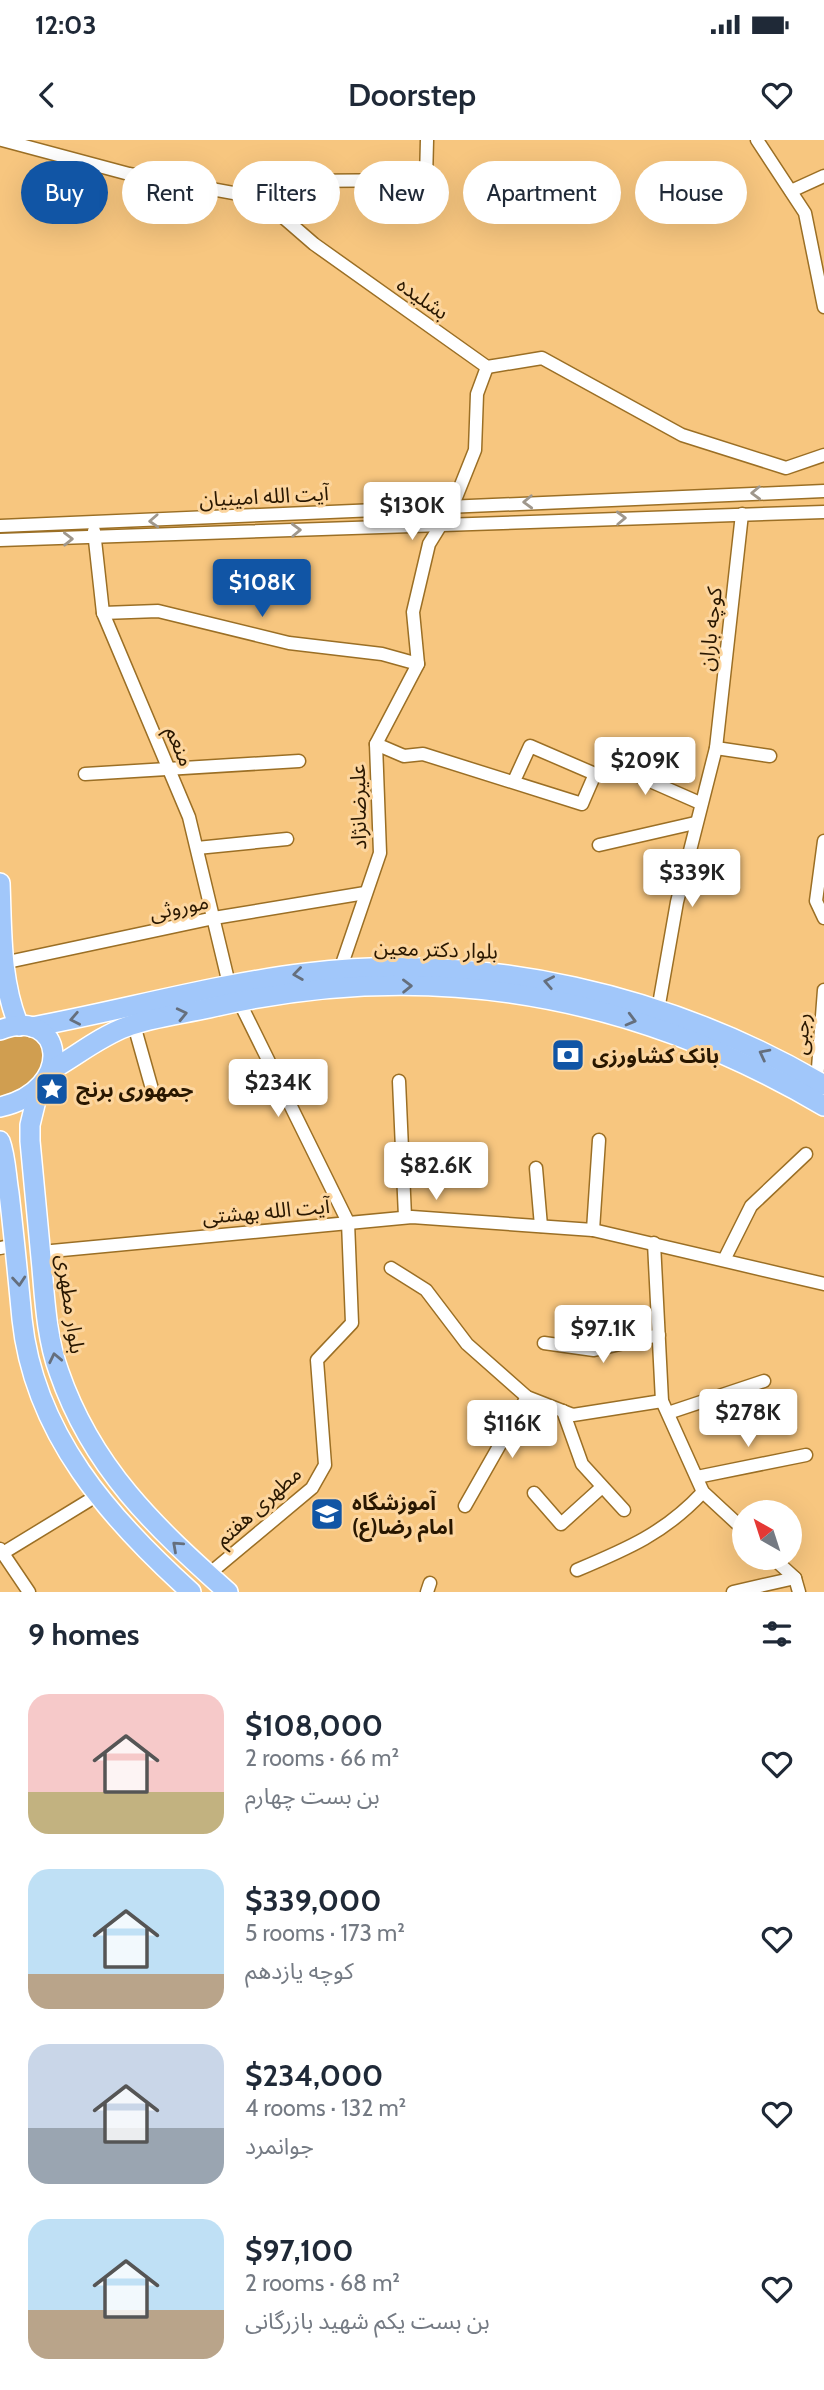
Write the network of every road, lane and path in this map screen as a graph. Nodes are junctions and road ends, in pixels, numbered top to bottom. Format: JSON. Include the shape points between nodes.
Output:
{"nodes":[{"id":1,"x":2,"y":140,"type":"edge"},
{"id":2,"x":427,"y":140,"type":"edge"},
{"id":3,"x":757,"y":140,"type":"edge"},
{"id":4,"x":824,"y":176,"type":"edge"},
{"id":5,"x":340,"y":181,"type":"edge"},
{"id":6,"x":791,"y":191,"type":"junction"},
{"id":7,"x":232,"y":193,"type":"edge"},
{"id":8,"x":291,"y":224,"type":"edge"},
{"id":9,"x":824,"y":307,"type":"edge"},
{"id":10,"x":487,"y":367,"type":"junction"},
{"id":11,"x":824,"y":455,"type":"edge"},
{"id":12,"x":824,"y":491,"type":"edge"},
{"id":13,"x":453,"y":505,"type":"junction"},
{"id":14,"x":824,"y":512,"type":"edge"},
{"id":15,"x":742,"y":514,"type":"junction"},
{"id":16,"x":92,"y":524,"type":"junction"},
{"id":17,"x":441,"y":524,"type":"junction"},
{"id":18,"x":0,"y":526,"type":"edge"},
{"id":19,"x":95,"y":539,"type":"junction"},
{"id":20,"x":0,"y":540,"type":"edge"},
{"id":21,"x":103,"y":612,"type":"junction"},
{"id":22,"x":418,"y":664,"type":"junction"},
{"id":23,"x":376,"y":744,"type":"junction"},
{"id":24,"x":716,"y":748,"type":"junction"},
{"id":25,"x":770,"y":756,"type":"dead end"},
{"id":26,"x":299,"y":761,"type":"dead end"},
{"id":27,"x":169,"y":768,"type":"junction"},
{"id":28,"x":85,"y":774,"type":"dead end"},
{"id":29,"x":595,"y":774,"type":"junction"},
{"id":30,"x":514,"y":781,"type":"junction"},
{"id":31,"x":700,"y":803,"type":"junction"},
{"id":32,"x":695,"y":823,"type":"junction"},
{"id":33,"x":287,"y":839,"type":"dead end"},
{"id":34,"x":824,"y":841,"type":"edge"},
{"id":35,"x":599,"y":845,"type":"dead end"},
{"id":36,"x":197,"y":848,"type":"junction"},
{"id":37,"x":0,"y":883,"type":"edge"},
{"id":38,"x":365,"y":893,"type":"junction"},
{"id":39,"x":214,"y":918,"type":"junction"},
{"id":40,"x":824,"y":918,"type":"edge"},
{"id":41,"x":3,"y":963,"type":"junction"},
{"id":42,"x":340,"y":970,"type":"junction"},
{"id":43,"x":824,"y":990,"type":"edge"},
{"id":44,"x":234,"y":993,"type":"junction"},
{"id":45,"x":658,"y":1010,"type":"junction"},
{"id":46,"x":134,"y":1025,"type":"junction"},
{"id":47,"x":17,"y":1027,"type":"edge"},
{"id":48,"x":53,"y":1069,"type":"junction"},
{"id":49,"x":399,"y":1081,"type":"dead end"},
{"id":50,"x":820,"y":1083,"type":"edge"},
{"id":51,"x":39,"y":1088,"type":"junction"},
{"id":52,"x":152,"y":1089,"type":"dead end"},
{"id":53,"x":824,"y":1106,"type":"edge"},
{"id":54,"x":0,"y":1107,"type":"edge"},
{"id":55,"x":599,"y":1140,"type":"dead end"},
{"id":56,"x":30,"y":1141,"type":"junction"},
{"id":57,"x":1,"y":1144,"type":"edge"},
{"id":58,"x":806,"y":1154,"type":"dead end"},
{"id":59,"x":536,"y":1168,"type":"dead end"},
{"id":60,"x":405,"y":1217,"type":"junction"},
{"id":61,"x":348,"y":1222,"type":"junction"},
{"id":62,"x":541,"y":1226,"type":"junction"},
{"id":63,"x":593,"y":1230,"type":"junction"},
{"id":64,"x":654,"y":1242,"type":"junction"},
{"id":65,"x":8,"y":1247,"type":"edge"},
{"id":66,"x":41,"y":1252,"type":"junction"},
{"id":67,"x":724,"y":1259,"type":"junction"},
{"id":68,"x":391,"y":1268,"type":"dead end"},
{"id":69,"x":824,"y":1284,"type":"edge"},
{"id":70,"x":659,"y":1335,"type":"junction"},
{"id":71,"x":544,"y":1343,"type":"dead end"},
{"id":72,"x":764,"y":1381,"type":"dead end"},
{"id":73,"x":527,"y":1397,"type":"junction"},
{"id":74,"x":665,"y":1407,"type":"junction"},
{"id":75,"x":563,"y":1411,"type":"junction"},
{"id":76,"x":806,"y":1455,"type":"dead end"},
{"id":77,"x":697,"y":1477,"type":"junction"},
{"id":78,"x":603,"y":1487,"type":"junction"},
{"id":79,"x":703,"y":1492,"type":"junction"},
{"id":80,"x":534,"y":1493,"type":"dead end"},
{"id":81,"x":89,"y":1502,"type":"dead end"},
{"id":82,"x":465,"y":1506,"type":"dead end"},
{"id":83,"x":624,"y":1510,"type":"dead end"},
{"id":84,"x":732,"y":1519,"type":"edge"},
{"id":85,"x":3,"y":1558,"type":"edge"},
{"id":86,"x":576,"y":1570,"type":"dead end"},
{"id":87,"x":786,"y":1570,"type":"edge"},
{"id":88,"x":209,"y":1574,"type":"junction"},
{"id":89,"x":794,"y":1578,"type":"junction"},
{"id":90,"x":184,"y":1590,"type":"edge"},
{"id":91,"x":29,"y":1592,"type":"edge"},
{"id":92,"x":228,"y":1592,"type":"edge"},
{"id":93,"x":733,"y":1592,"type":"edge"},
{"id":94,"x":799,"y":1592,"type":"edge"}],
"edges":[{"from":1,"to":7,"type":"street","via":[[129,174]]},
{"from":2,"to":5,"type":"street","via":[[426,180]]},
{"from":3,"to":6,"type":"street"},
{"from":4,"to":6,"type":"street"},
{"from":6,"to":9,"type":"street","via":[[805,213]]},
{"from":8,"to":10,"type":"street","name":"بشلیده"},
{"from":10,"to":11,"type":"street","via":[[542,358],[682,435],[786,468]]},
{"from":10,"to":13,"type":"street","via":[[477,394],[475,450]]},
{"from":12,"to":13,"type":"street","name":"آیت الله امینیان","one_way":true},
{"from":13,"to":16,"type":"street","name":"آیت الله امینیان","one_way":true},
{"from":13,"to":17,"type":"street"},
{"from":14,"to":15,"type":"street","name":"آیت الله امینیان"},
{"from":17,"to":15,"type":"street","name":"آیت الله امینیان","one_way":true},
{"from":15,"to":24,"type":"street","name":"کوچه باران"},
{"from":16,"to":18,"type":"street","name":"آیت الله امینیان"},
{"from":16,"to":19,"type":"street","name":"منعم"},
{"from":19,"to":17,"type":"street","name":"آیت الله امینیان","one_way":true},
{"from":17,"to":22,"type":"street","via":[[429,544],[413,612]]},
{"from":20,"to":19,"type":"street","name":"آیت الله امینیان","one_way":true},
{"from":19,"to":21,"type":"street","name":"منعم"},
{"from":21,"to":22,"type":"street","via":[[158,611],[289,643],[382,654]]},
{"from":21,"to":27,"type":"street","name":"منعم"},
{"from":22,"to":23,"type":"street","name":"علیرضانژاد"},
{"from":23,"to":30,"type":"street","via":[[404,756],[423,754]]},
{"from":23,"to":38,"type":"street","name":"علیرضانژاد","via":[[380,853]]},
{"from":24,"to":25,"type":"street"},
{"from":24,"to":31,"type":"street","name":"کوچه باران"},
{"from":26,"to":27,"type":"street"},
{"from":27,"to":28,"type":"street"},
{"from":27,"to":36,"type":"street","name":"منعم"},
{"from":29,"to":30,"type":"street","via":[[582,804]]},
{"from":29,"to":30,"type":"street","via":[[530,746]]},
{"from":29,"to":31,"type":"street","via":[[634,774]]},
{"from":31,"to":32,"type":"street","name":"کوچه باران"},
{"from":32,"to":35,"type":"street"},
{"from":32,"to":45,"type":"street","name":"کوچه باران"},
{"from":33,"to":36,"type":"street"},
{"from":34,"to":40,"type":"street","via":[[816,901]]},
{"from":36,"to":39,"type":"street","name":"منعم"},
{"from":37,"to":41,"type":"main road"},
{"from":38,"to":39,"type":"street","name":"موروثی"},
{"from":38,"to":42,"type":"street","name":"علیرضانژاد"},
{"from":39,"to":41,"type":"street","name":"موروثی"},
{"from":39,"to":44,"type":"street","name":"منعم"},
{"from":41,"to":47,"type":"main road"},
{"from":42,"to":44,"type":"main road","name":"بلوار دکتر معین","one_way":true},
{"from":45,"to":42,"type":"main road","name":"بلوار دکتر معین","one_way":true,"via":[[588,990],[490,971]]},
{"from":43,"to":50,"type":"street","name":"رجبی"},
{"from":46,"to":44,"type":"main road","name":"بلوار دکتر معین","one_way":true},
{"from":44,"to":47,"type":"main road","name":"بلوار دکتر معین","one_way":true},
{"from":44,"to":53,"type":"main road","name":"بلوار دکتر معین","one_way":true,"via":[[395,986],[488,988],[646,1024],[726,1054]]},
{"from":44,"to":61,"type":"street","name":"منعم"},
{"from":50,"to":45,"type":"main road","name":"بلوار دکتر معین","one_way":true,"via":[[733,1038]]},
{"from":46,"to":48,"type":"main road","name":"بلوار دکتر معین"},
{"from":46,"to":52,"type":"street"},
{"from":47,"to":48,"type":"main road","via":[[43,1033],[55,1056]]},
{"from":48,"to":51,"type":"main road"},
{"from":49,"to":60,"type":"street"},
{"from":51,"to":54,"type":"main road"},
{"from":51,"to":56,"type":"main road","name":"بلوار مطهری"},
{"from":55,"to":63,"type":"street"},
{"from":56,"to":57,"type":"main road","via":[[20,1135]]},
{"from":56,"to":66,"type":"main road","name":"بلوار مطهری"},
{"from":57,"to":65,"type":"main road"},
{"from":58,"to":67,"type":"street","via":[[751,1206]]},
{"from":59,"to":62,"type":"street"},
{"from":60,"to":61,"type":"street","name":"آیت الله بهشتی"},
{"from":60,"to":62,"type":"street","name":"آیت الله بهشتی"},
{"from":61,"to":66,"type":"street","name":"آیت الله بهشتی"},
{"from":61,"to":88,"type":"street","name":"مطهری هفتم","via":[[352,1323],[317,1360],[325,1465],[312,1488]]},
{"from":62,"to":63,"type":"street","name":"آیت الله بهشتی"},
{"from":63,"to":64,"type":"street","name":"آیت الله بهشتی"},
{"from":64,"to":67,"type":"street","name":"آیت الله بهشتی"},
{"from":64,"to":70,"type":"street"},
{"from":65,"to":90,"type":"main road","one_way":true,"via":[[34,1378],[55,1429],[92,1488]]},
{"from":88,"to":66,"type":"main road","name":"بلوار مطهری","one_way":true,"via":[[154,1525],[112,1474],[77,1418],[55,1358]]},
{"from":67,"to":69,"type":"street","name":"آیت الله بهشتی"},
{"from":68,"to":73,"type":"street","via":[[426,1290],[467,1344]]},
{"from":70,"to":71,"type":"street","via":[[594,1350]]},
{"from":70,"to":74,"type":"street"},
{"from":72,"to":74,"type":"street"},
{"from":73,"to":75,"type":"street"},
{"from":73,"to":82,"type":"street"},
{"from":74,"to":75,"type":"street","via":[[573,1415]]},
{"from":74,"to":77,"type":"street"},
{"from":75,"to":78,"type":"street","via":[[582,1464]]},
{"from":76,"to":77,"type":"street"},
{"from":77,"to":79,"type":"street"},
{"from":78,"to":80,"type":"street","via":[[561,1524]]},
{"from":78,"to":83,"type":"street"},
{"from":79,"to":84,"type":"street"},
{"from":79,"to":86,"type":"street","via":[[657,1534]]},
{"from":81,"to":85,"type":"street"},
{"from":85,"to":91,"type":"street"},
{"from":87,"to":89,"type":"street"},
{"from":88,"to":92,"type":"main road","name":"بلوار مطهری"},
{"from":89,"to":93,"type":"street"},
{"from":89,"to":94,"type":"street"}]}
